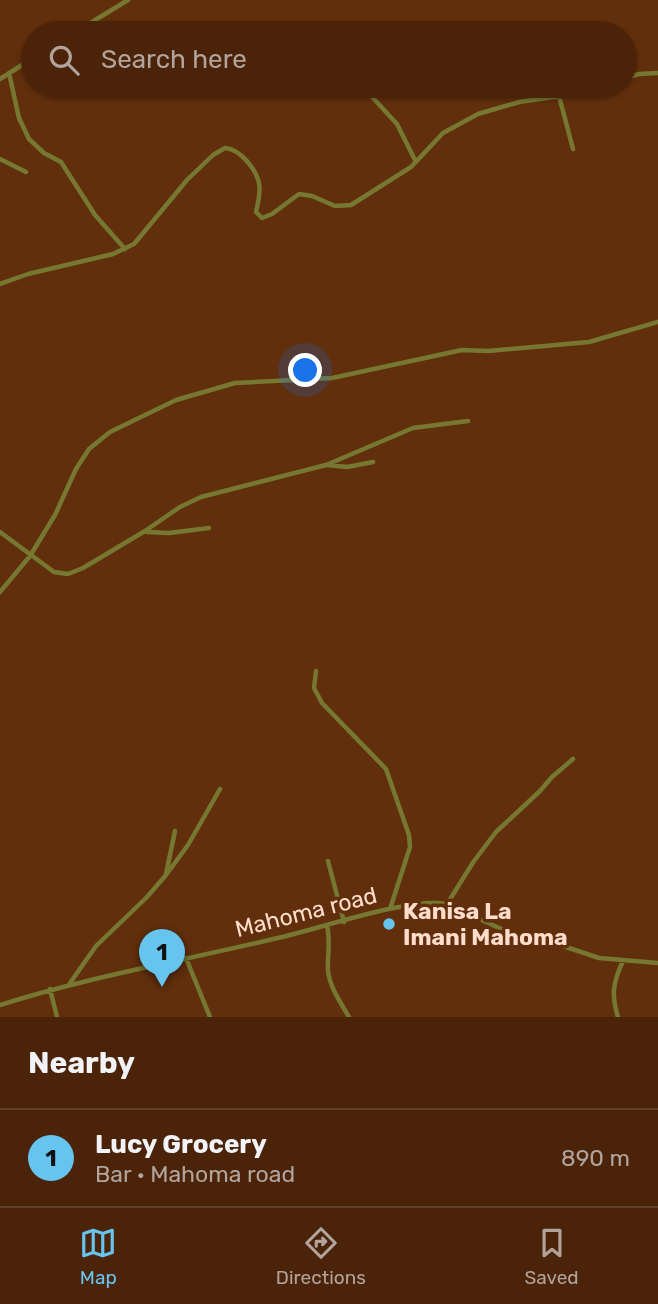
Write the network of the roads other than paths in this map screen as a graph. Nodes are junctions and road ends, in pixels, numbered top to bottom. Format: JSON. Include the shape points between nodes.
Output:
{"nodes":[{"id":1,"x":128,"y":0,"type":"edge"},
{"id":2,"x":96,"y":21,"type":"edge"},
{"id":3,"x":21,"y":66,"type":"edge"},
{"id":4,"x":9,"y":73,"type":"junction"},
{"id":5,"x":658,"y":73,"type":"edge"},
{"id":6,"x":637,"y":75,"type":"edge"},
{"id":7,"x":0,"y":79,"type":"edge"},
{"id":8,"x":373,"y":98,"type":"edge"},
{"id":9,"x":546,"y":98,"type":"edge"},
{"id":10,"x":560,"y":98,"type":"edge"},
{"id":11,"x":573,"y":149,"type":"dead end"},
{"id":12,"x":0,"y":159,"type":"edge"},
{"id":13,"x":416,"y":162,"type":"junction"},
{"id":14,"x":26,"y":172,"type":"dead end"},
{"id":15,"x":125,"y":249,"type":"junction"},
{"id":16,"x":0,"y":284,"type":"edge"},
{"id":17,"x":658,"y":322,"type":"edge"},
{"id":18,"x":468,"y":421,"type":"dead end"},
{"id":19,"x":373,"y":462,"type":"dead end"},
{"id":20,"x":326,"y":465,"type":"junction"},
{"id":21,"x":209,"y":528,"type":"dead end"},
{"id":22,"x":145,"y":531,"type":"junction"},
{"id":23,"x":0,"y":532,"type":"edge"},
{"id":24,"x":30,"y":556,"type":"junction"},
{"id":25,"x":0,"y":592,"type":"edge"},
{"id":26,"x":316,"y":671,"type":"dead end"},
{"id":27,"x":573,"y":759,"type":"dead end"},
{"id":28,"x":220,"y":789,"type":"dead end"},
{"id":29,"x":174,"y":831,"type":"dead end"},
{"id":30,"x":328,"y":862,"type":"dead end"},
{"id":31,"x":166,"y":875,"type":"junction"},
{"id":32,"x":447,"y":904,"type":"junction"},
{"id":33,"x":389,"y":910,"type":"junction"},
{"id":34,"x":344,"y":922,"type":"junction"},
{"id":35,"x":327,"y":926,"type":"junction"},
{"id":36,"x":186,"y":958,"type":"junction"},
{"id":37,"x":623,"y":961,"type":"junction"},
{"id":38,"x":658,"y":963,"type":"edge"},
{"id":39,"x":70,"y":984,"type":"junction"},
{"id":40,"x":50,"y":989,"type":"junction"},
{"id":41,"x":0,"y":1005,"type":"edge"},
{"id":42,"x":57,"y":1017,"type":"edge"},
{"id":43,"x":210,"y":1017,"type":"edge"},
{"id":44,"x":349,"y":1017,"type":"edge"},
{"id":45,"x":618,"y":1017,"type":"edge"}],
"edges":[{"from":1,"to":2,"type":"street"},
{"from":3,"to":4,"type":"street"},
{"from":4,"to":7,"type":"street"},
{"from":4,"to":15,"type":"street","via":[[29,139],[61,162],[95,215]]},
{"from":5,"to":6,"type":"street"},
{"from":8,"to":13,"type":"street","via":[[397,124]]},
{"from":9,"to":13,"type":"street","via":[[478,114],[443,134]]},
{"from":10,"to":11,"type":"street"},
{"from":12,"to":14,"type":"street"},
{"from":13,"to":15,"type":"street","via":[[351,205],[335,206],[299,194],[262,218],[256,212],[258,180],[237,151],[225,148],[187,180],[141,239]]},
{"from":15,"to":16,"type":"street"},
{"from":17,"to":24,"type":"street","via":[[589,342],[462,350],[332,378],[235,383],[176,400],[110,432],[89,449]]},
{"from":18,"to":20,"type":"street","via":[[413,428]]},
{"from":19,"to":20,"type":"street"},
{"from":20,"to":22,"type":"street","via":[[201,497]]},
{"from":21,"to":22,"type":"street"},
{"from":22,"to":24,"type":"street","via":[[68,574],[59,574]]},
{"from":23,"to":24,"type":"street"},
{"from":24,"to":25,"type":"street"},
{"from":26,"to":33,"type":"street","via":[[314,688],[322,703],[386,769],[409,835],[410,847]]},
{"from":27,"to":32,"type":"street","via":[[496,832]]},
{"from":28,"to":31,"type":"street"},
{"from":29,"to":31,"type":"street"},
{"from":30,"to":34,"type":"street"},
{"from":31,"to":39,"type":"street","via":[[96,946]]},
{"from":32,"to":33,"type":"street","name":"Mahoma road"},
{"from":32,"to":37,"type":"street","name":"Mahoma road","via":[[512,934]]},
{"from":33,"to":34,"type":"street","name":"Mahoma road"},
{"from":34,"to":35,"type":"street","name":"Mahoma road"},
{"from":35,"to":36,"type":"street","name":"Mahoma road"},
{"from":35,"to":44,"type":"street","via":[[329,976]]},
{"from":36,"to":39,"type":"street","name":"Mahoma road"},
{"from":36,"to":43,"type":"street"},
{"from":37,"to":38,"type":"street","name":"Mahoma road"},
{"from":37,"to":45,"type":"street","via":[[612,989]]},
{"from":39,"to":40,"type":"street","name":"Mahoma road"},
{"from":40,"to":41,"type":"street","name":"Mahoma road"},
{"from":40,"to":42,"type":"street"}]}
